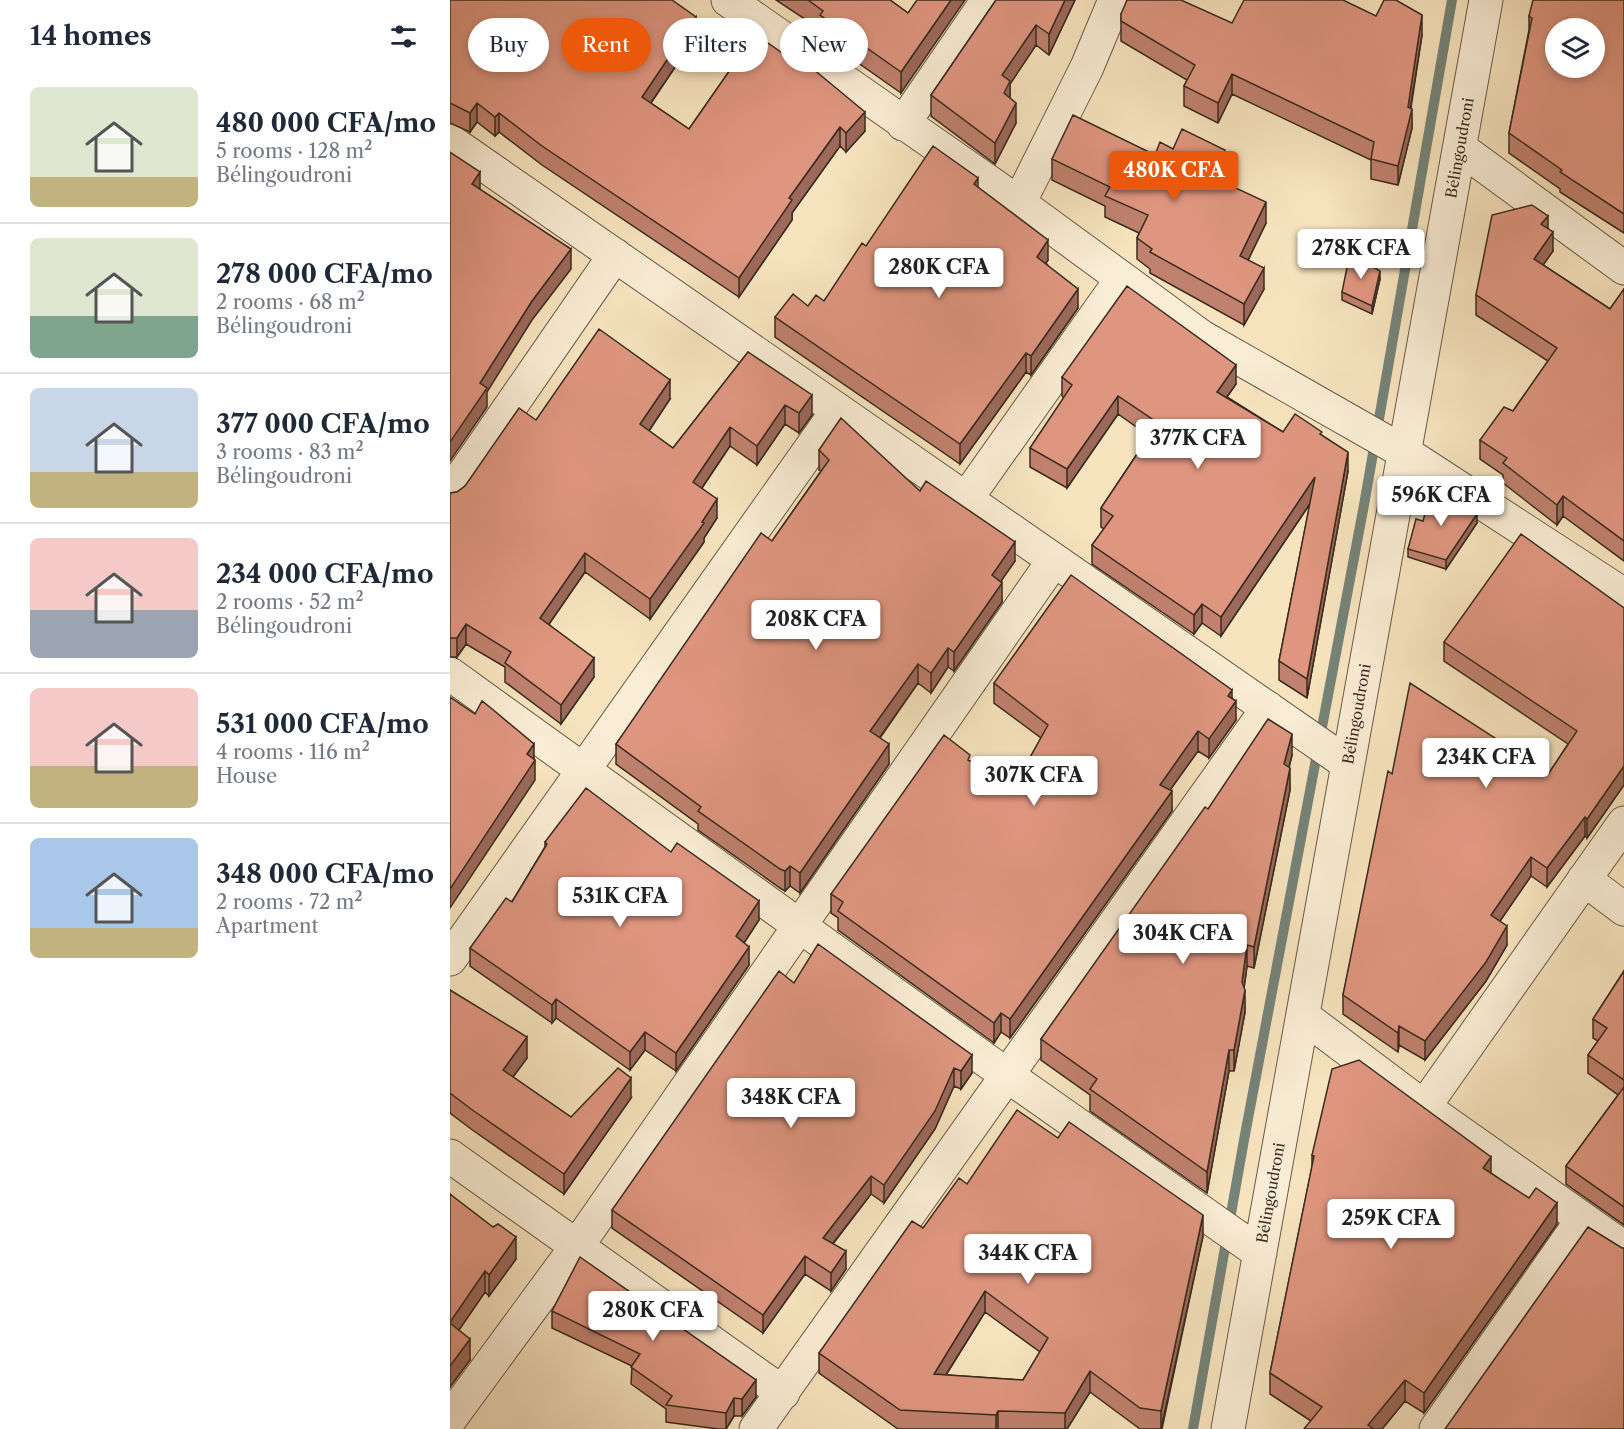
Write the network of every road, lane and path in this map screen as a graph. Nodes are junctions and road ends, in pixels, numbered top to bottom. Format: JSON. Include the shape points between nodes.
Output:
{"nodes":[{"id":1,"x":728,"y":0,"type":"edge"},
{"id":2,"x":988,"y":0,"type":"edge"},
{"id":3,"x":1115,"y":0,"type":"edge"},
{"id":4,"x":1486,"y":0,"type":"edge"},
{"id":5,"x":903,"y":124,"type":"junction"},
{"id":6,"x":450,"y":141,"type":"edge"},
{"id":7,"x":1460,"y":148,"type":"junction"},
{"id":8,"x":1019,"y":203,"type":"junction"},
{"id":9,"x":615,"y":255,"type":"junction"},
{"id":10,"x":1624,"y":268,"type":"edge"},
{"id":11,"x":1121,"y":280,"type":"junction"},
{"id":12,"x":837,"y":410,"type":"junction"},
{"id":13,"x":1404,"y":452,"type":"junction"},
{"id":14,"x":450,"y":494,"type":"edge"},
{"id":15,"x":966,"y":499,"type":"junction"},
{"id":16,"x":1054,"y":560,"type":"junction"},
{"id":17,"x":1624,"y":595,"type":"edge"},
{"id":18,"x":450,"y":674,"type":"edge"},
{"id":19,"x":1268,"y":708,"type":"junction"},
{"id":20,"x":1348,"y":764,"type":"junction"},
{"id":21,"x":583,"y":770,"type":"junction"},
{"id":22,"x":1624,"y":823,"type":"edge"},
{"id":23,"x":1584,"y":879,"type":"junction"},
{"id":24,"x":1624,"y":909,"type":"edge"},
{"id":25,"x":800,"y":926,"type":"junction"},
{"id":26,"x":450,"y":958,"type":"edge"},
{"id":27,"x":1303,"y":1016,"type":"junction"},
{"id":28,"x":1008,"y":1076,"type":"junction"},
{"id":29,"x":1424,"y":1107,"type":"junction"},
{"id":30,"x":450,"y":1156,"type":"edge"},
{"id":31,"x":1583,"y":1219,"type":"junction"},
{"id":32,"x":578,"y":1246,"type":"junction"},
{"id":33,"x":1624,"y":1248,"type":"edge"},
{"id":34,"x":1260,"y":1253,"type":"junction"},
{"id":35,"x":783,"y":1393,"type":"junction"},
{"id":36,"x":450,"y":1419,"type":"edge"},
{"id":37,"x":756,"y":1429,"type":"edge"},
{"id":38,"x":1228,"y":1429,"type":"edge"},
{"id":39,"x":1436,"y":1429,"type":"edge"}],
"edges":[{"from":1,"to":5,"type":"street"},
{"from":2,"to":5,"type":"street"},
{"from":3,"to":8,"type":"street","via":[[1087,67]]},
{"from":4,"to":7,"type":"street","name":"Bélingoudroni"},
{"from":5,"to":8,"type":"street"},
{"from":6,"to":9,"type":"street"},
{"from":7,"to":10,"type":"street"},
{"from":7,"to":13,"type":"street","name":"Bélingoudroni"},
{"from":8,"to":11,"type":"street"},
{"from":9,"to":12,"type":"street"},
{"from":9,"to":14,"type":"street"},
{"from":11,"to":13,"type":"street","via":[[1202,337]]},
{"from":11,"to":15,"type":"street"},
{"from":12,"to":15,"type":"street"},
{"from":12,"to":21,"type":"street"},
{"from":13,"to":17,"type":"street"},
{"from":13,"to":20,"type":"street","name":"Bélingoudroni"},
{"from":15,"to":16,"type":"street"},
{"from":16,"to":19,"type":"street"},
{"from":16,"to":25,"type":"street"},
{"from":18,"to":21,"type":"street"},
{"from":19,"to":20,"type":"street"},
{"from":19,"to":28,"type":"street"},
{"from":20,"to":27,"type":"street","name":"Bélingoudroni"},
{"from":21,"to":25,"type":"street"},
{"from":21,"to":26,"type":"street"},
{"from":22,"to":23,"type":"street"},
{"from":23,"to":24,"type":"street"},
{"from":23,"to":29,"type":"street"},
{"from":25,"to":28,"type":"street"},
{"from":25,"to":32,"type":"street"},
{"from":27,"to":29,"type":"street"},
{"from":27,"to":34,"type":"street","name":"Bélingoudroni"},
{"from":28,"to":34,"type":"street"},
{"from":28,"to":35,"type":"street"},
{"from":29,"to":31,"type":"street"},
{"from":30,"to":32,"type":"street"},
{"from":31,"to":33,"type":"street"},
{"from":31,"to":39,"type":"street"},
{"from":32,"to":35,"type":"street"},
{"from":32,"to":36,"type":"street"},
{"from":34,"to":38,"type":"street","name":"Bélingoudroni"},
{"from":35,"to":37,"type":"street"}]}
